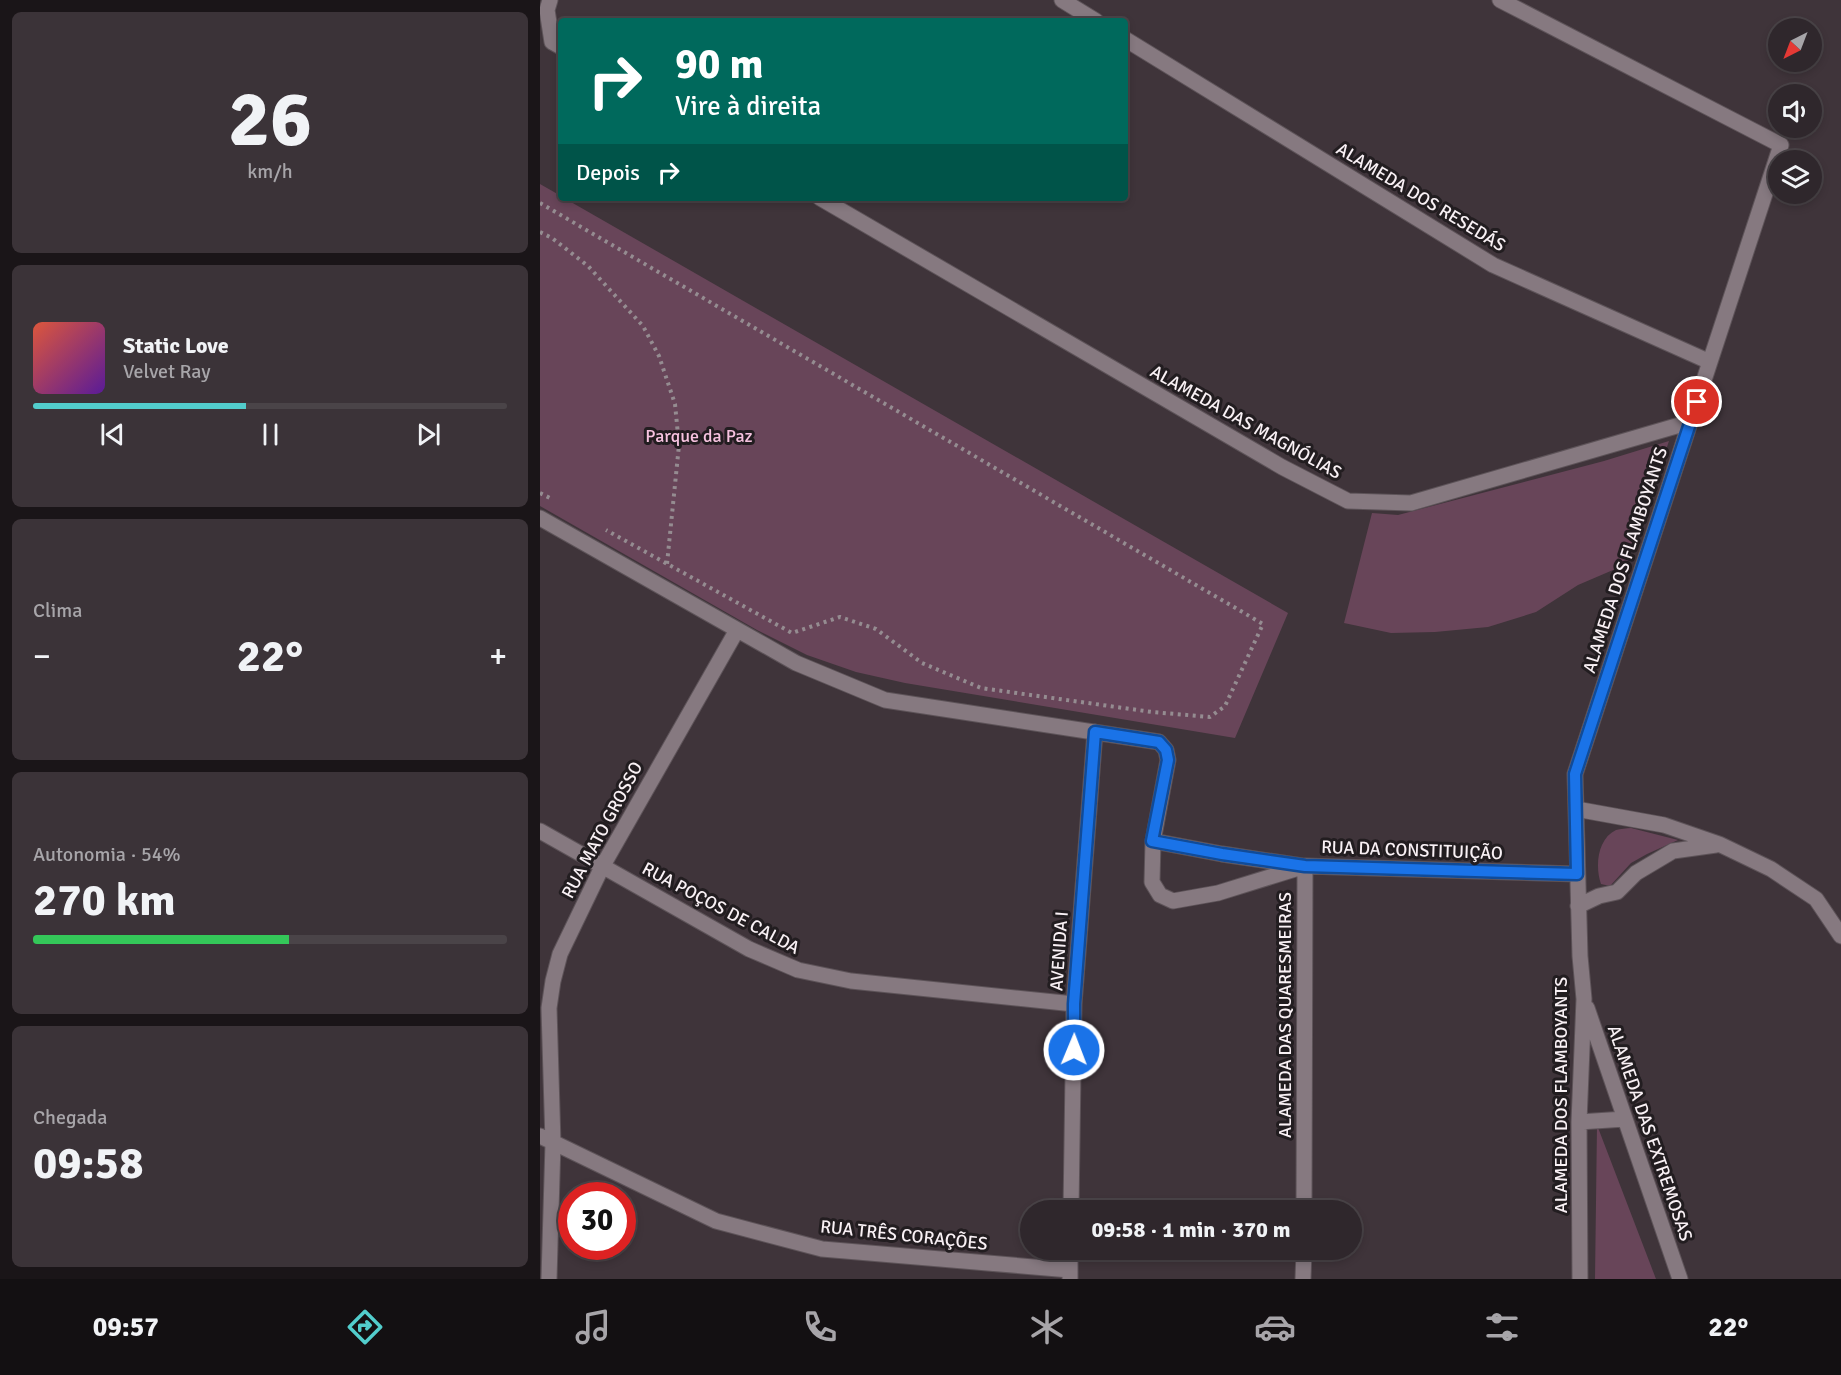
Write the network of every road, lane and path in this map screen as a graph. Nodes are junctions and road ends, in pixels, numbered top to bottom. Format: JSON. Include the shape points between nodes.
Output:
{"nodes":[{"id":1,"x":550,"y":0,"type":"edge"},
{"id":2,"x":1062,"y":0,"type":"edge"},
{"id":3,"x":1500,"y":0,"type":"edge"},
{"id":4,"x":1091,"y":18,"type":"edge"},
{"id":5,"x":1128,"y":41,"type":"edge"},
{"id":6,"x":558,"y":45,"type":"edge"},
{"id":7,"x":825,"y":201,"type":"edge"},
{"id":8,"x":540,"y":203,"type":"edge"},
{"id":9,"x":540,"y":232,"type":"edge"},
{"id":10,"x":1710,"y":362,"type":"junction"},
{"id":11,"x":1690,"y":422,"type":"junction"},
{"id":12,"x":540,"y":493,"type":"edge"},
{"id":13,"x":561,"y":504,"type":"dead end"},
{"id":14,"x":540,"y":518,"type":"edge"},
{"id":15,"x":602,"y":527,"type":"dead end"},
{"id":16,"x":667,"y":564,"type":"junction"},
{"id":17,"x":737,"y":630,"type":"junction"},
{"id":18,"x":1095,"y":732,"type":"junction"},
{"id":19,"x":1576,"y":809,"type":"junction"},
{"id":20,"x":540,"y":831,"type":"edge"},
{"id":21,"x":1152,"y":841,"type":"junction"},
{"id":22,"x":1719,"y":844,"type":"junction"},
{"id":23,"x":1305,"y":866,"type":"junction"},
{"id":24,"x":602,"y":867,"type":"junction"},
{"id":25,"x":1577,"y":874,"type":"junction"},
{"id":26,"x":1578,"y":906,"type":"junction"},
{"id":27,"x":1841,"y":936,"type":"edge"},
{"id":28,"x":1584,"y":999,"type":"junction"},
{"id":29,"x":1074,"y":1004,"type":"junction"},
{"id":30,"x":1625,"y":1119,"type":"junction"},
{"id":31,"x":1579,"y":1122,"type":"junction"},
{"id":32,"x":547,"y":1139,"type":"edge"},
{"id":33,"x":1071,"y":1200,"type":"edge"},
{"id":34,"x":1304,"y":1200,"type":"edge"},
{"id":35,"x":1304,"y":1260,"type":"edge"},
{"id":36,"x":1070,"y":1275,"type":"edge"},
{"id":37,"x":549,"y":1279,"type":"edge"},
{"id":38,"x":1304,"y":1279,"type":"edge"},
{"id":39,"x":1580,"y":1279,"type":"edge"},
{"id":40,"x":1680,"y":1279,"type":"edge"}],
"edges":[{"from":1,"to":6,"type":"street","via":[[547,10],[552,42]]},
{"from":2,"to":4,"type":"street"},
{"from":3,"to":10,"type":"street","name":"ALAMEDA DOS FLAMBOYANTS","via":[[1782,145]]},
{"from":5,"to":10,"type":"street","name":"ALAMEDA DOS RESEDÁS","via":[[1493,265]]},
{"from":7,"to":11,"type":"street","name":"ALAMEDA DAS MAGNÓLIAS","via":[[1282,467],[1348,501],[1411,503]]},
{"from":8,"to":16,"type":"path","via":[[1263,624],[1225,706],[1210,717],[1152,712],[981,688],[922,663],[876,629],[840,617],[792,633]]},
{"from":9,"to":16,"type":"path","via":[[588,266],[643,326],[659,356],[675,404],[679,445]]},
{"from":10,"to":11,"type":"street","name":"ALAMEDA DOS FLAMBOYANTS"},
{"from":11,"to":19,"type":"street","name":"ALAMEDA DOS FLAMBOYANTS","via":[[1575,774]]},
{"from":12,"to":13,"type":"path"},
{"from":14,"to":17,"type":"street"},
{"from":15,"to":16,"type":"path"},
{"from":17,"to":18,"type":"street","via":[[796,663],[885,700]]},
{"from":17,"to":24,"type":"street","name":"RUA MATO GROSSO"},
{"from":18,"to":21,"type":"street","name":"RUA DA CONSTITUIÇÃO","via":[[1159,742],[1166,750],[1168,760]]},
{"from":18,"to":29,"type":"street","name":"AVENIDA I"},
{"from":19,"to":22,"type":"street","via":[[1664,825]]},
{"from":19,"to":25,"type":"street","name":"ALAMEDA DOS FLAMBOYANTS"},
{"from":20,"to":24,"type":"street","name":"RUA POÇOS DE CALDA"},
{"from":21,"to":23,"type":"street","name":"ALAMEDA DAS QUARESMEIRAS"},
{"from":21,"to":23,"type":"street","name":"RUA DA CONSTITUIÇÃO","via":[[1152,882],[1160,895],[1173,901],[1218,893]]},
{"from":22,"to":26,"type":"street","via":[[1673,851],[1636,873],[1617,892]]},
{"from":22,"to":27,"type":"street","via":[[1770,869],[1816,899]]},
{"from":23,"to":25,"type":"street","name":"RUA DA CONSTITUIÇÃO"},
{"from":23,"to":34,"type":"street","name":"ALAMEDA DAS QUARESMEIRAS"},
{"from":24,"to":29,"type":"street","name":"RUA POÇOS DE CALDA","via":[[748,949],[798,970],[851,981]]},
{"from":24,"to":32,"type":"street","name":"RUA MATO GROSSO","via":[[560,954],[552,981]]},
{"from":25,"to":26,"type":"street","name":"ALAMEDA DOS FLAMBOYANTS"},
{"from":26,"to":28,"type":"street","name":"ALAMEDA DOS FLAMBOYANTS"},
{"from":28,"to":30,"type":"street","name":"ALAMEDA DAS EXTREMOSAS"},
{"from":28,"to":31,"type":"street","name":"ALAMEDA DOS FLAMBOYANTS"},
{"from":29,"to":33,"type":"street","name":"AVENIDA I"},
{"from":30,"to":31,"type":"street"},
{"from":30,"to":40,"type":"street","name":"ALAMEDA DAS EXTREMOSAS"},
{"from":31,"to":39,"type":"street","name":"ALAMEDA DOS FLAMBOYANTS"},
{"from":32,"to":36,"type":"street","name":"RUA TRÊS CORAÇÕES","via":[[716,1221],[822,1249]]},
{"from":32,"to":37,"type":"street","name":"RUA MATO GROSSO"},
{"from":35,"to":38,"type":"street"}]}
